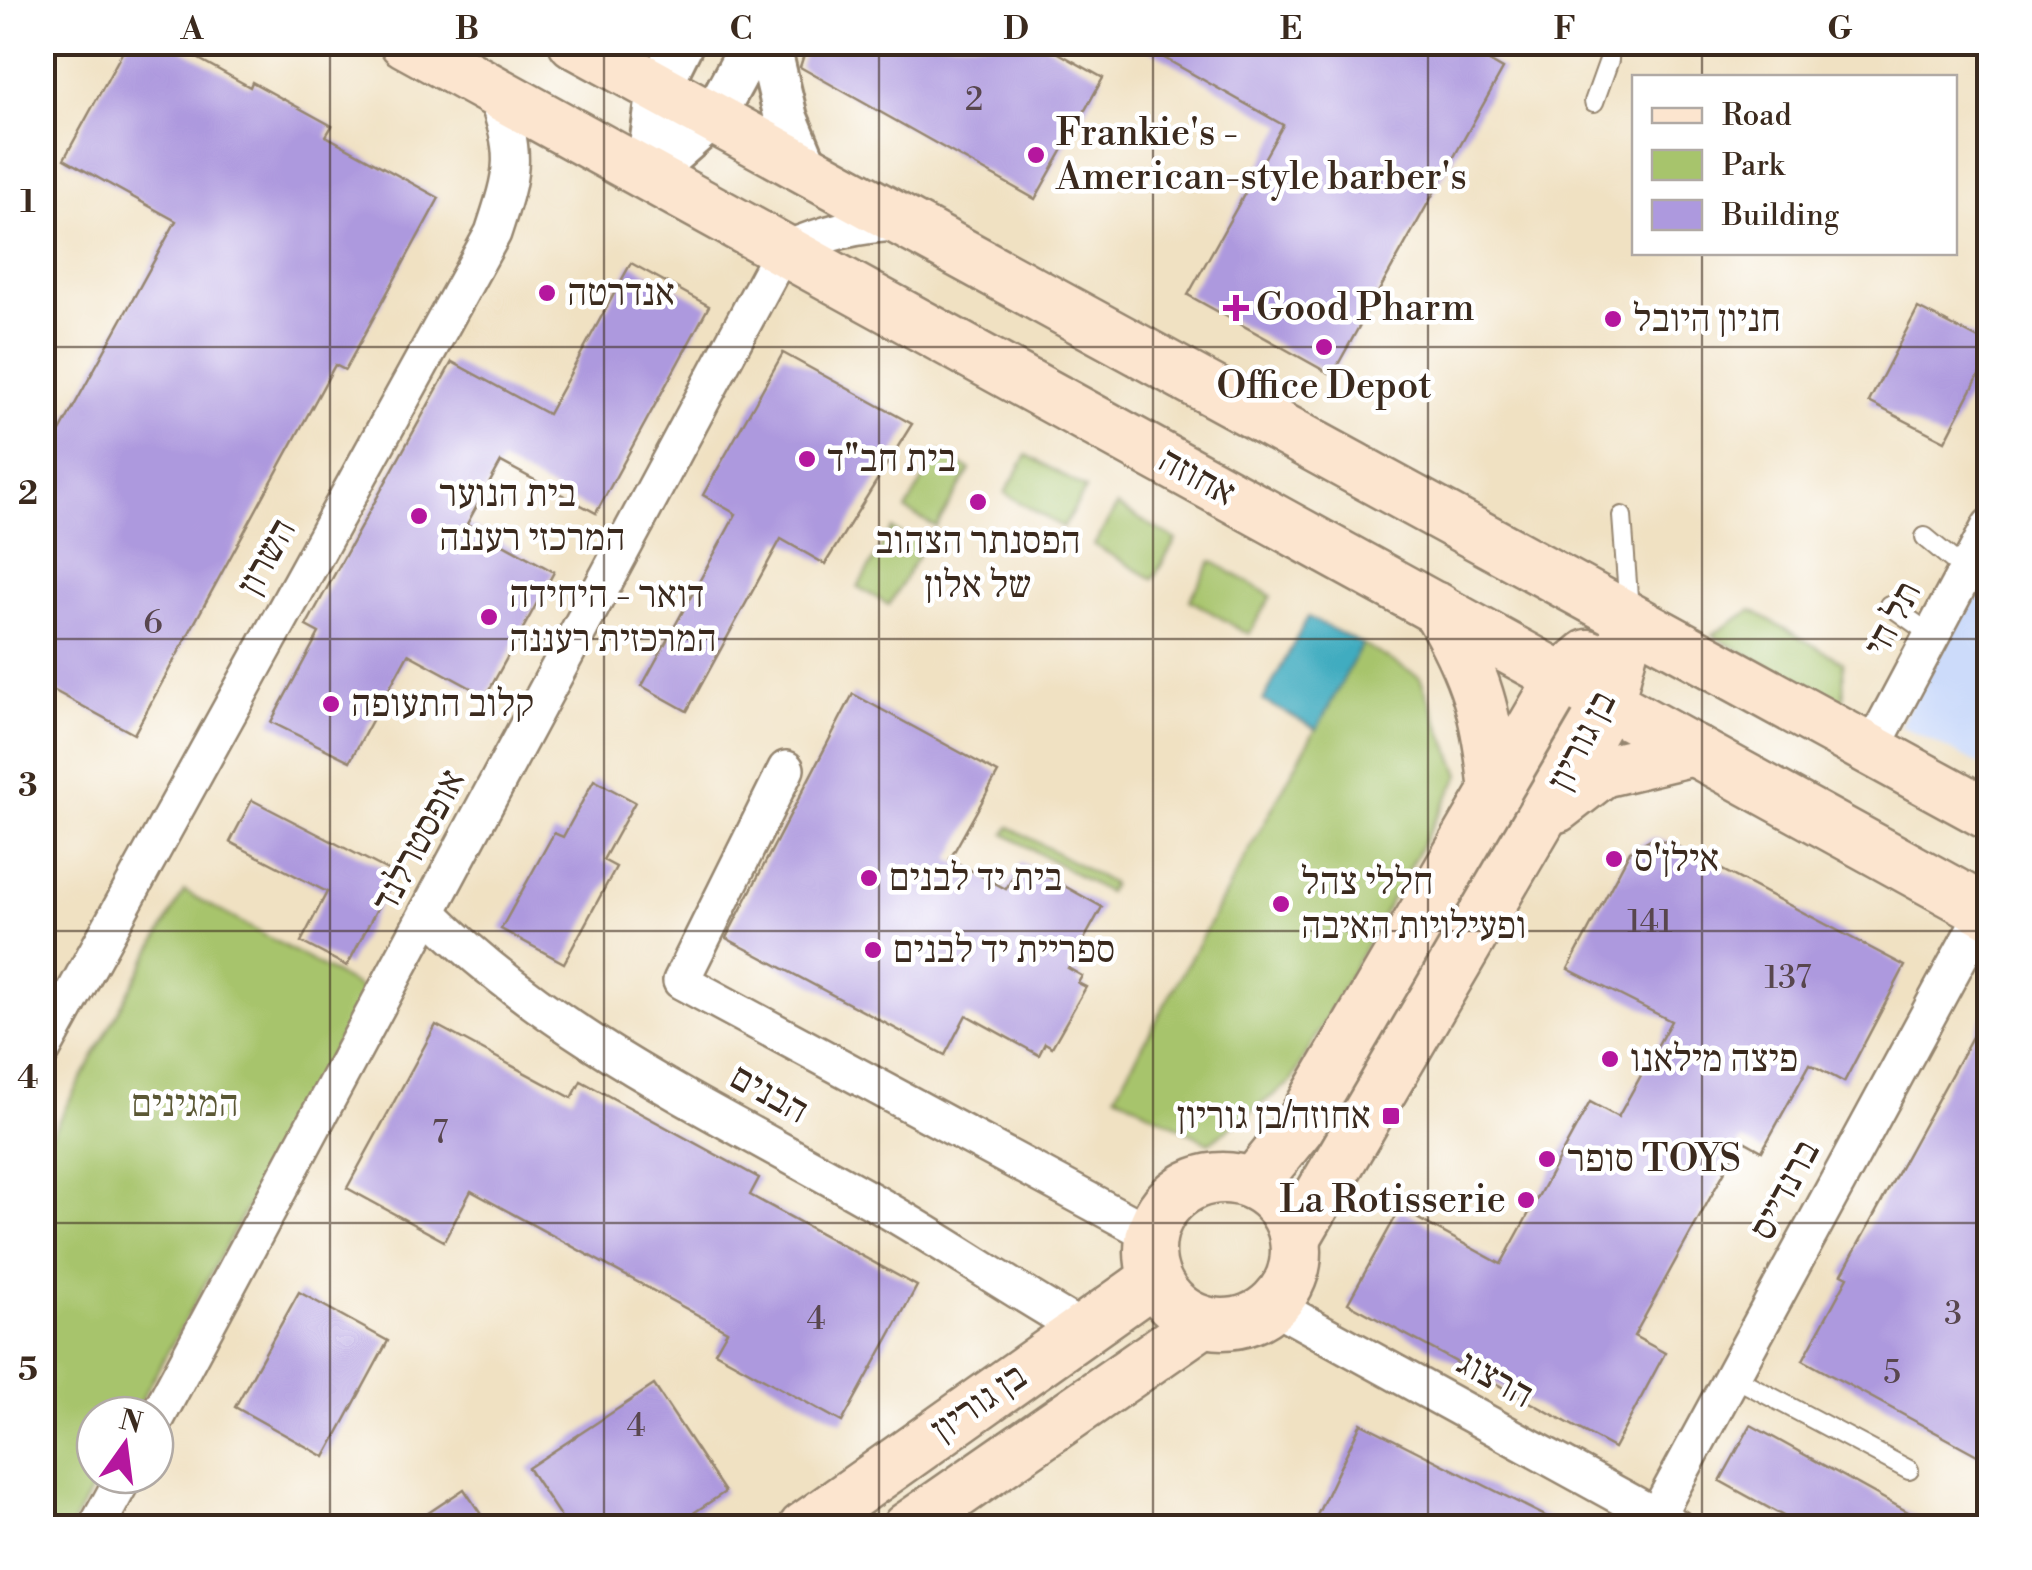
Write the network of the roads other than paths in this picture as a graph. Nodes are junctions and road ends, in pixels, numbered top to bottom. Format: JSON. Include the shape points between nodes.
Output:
{"nodes":[{"id":1,"x":405,"y":42,"type":"edge"},
{"id":2,"x":574,"y":42,"type":"edge"},
{"id":3,"x":682,"y":42,"type":"edge"},
{"id":4,"x":754,"y":42,"type":"edge"},
{"id":5,"x":768,"y":42,"type":"edge"},
{"id":6,"x":1610,"y":42,"type":"edge"},
{"id":7,"x":659,"y":88,"type":"junction"},
{"id":8,"x":494,"y":91,"type":"junction"},
{"id":9,"x":1594,"y":102,"type":"dead end"},
{"id":10,"x":713,"y":117,"type":"junction"},
{"id":11,"x":808,"y":170,"type":"junction"},
{"id":12,"x":646,"y":175,"type":"junction"},
{"id":13,"x":901,"y":223,"type":"junction"},
{"id":14,"x":782,"y":251,"type":"junction"},
{"id":15,"x":1622,"y":516,"type":"dead end"},
{"id":16,"x":1990,"y":526,"type":"edge"},
{"id":17,"x":1926,"y":538,"type":"dead end"},
{"id":18,"x":1966,"y":571,"type":"junction"},
{"id":19,"x":1889,"y":605,"type":"dead end"},
{"id":20,"x":1438,"y":608,"type":"junction"},
{"id":21,"x":1630,"y":620,"type":"junction"},
{"id":22,"x":1933,"y":636,"type":"junction"},
{"id":23,"x":1562,"y":677,"type":"junction"},
{"id":24,"x":1608,"y":703,"type":"junction"},
{"id":25,"x":1694,"y":750,"type":"junction"},
{"id":26,"x":1871,"y":750,"type":"junction"},
{"id":27,"x":786,"y":769,"type":"dead end"},
{"id":28,"x":1495,"y":792,"type":"junction"},
{"id":29,"x":1988,"y":819,"type":"edge"},
{"id":30,"x":1541,"y":820,"type":"junction"},
{"id":31,"x":1988,"y":904,"type":"edge"},
{"id":32,"x":428,"y":912,"type":"junction"},
{"id":33,"x":42,"y":1051,"type":"edge"},
{"id":34,"x":1253,"y":1184,"type":"junction"},
{"id":35,"x":1295,"y":1238,"type":"junction"},
{"id":36,"x":1153,"y":1256,"type":"junction"},
{"id":37,"x":1272,"y":1305,"type":"junction"},
{"id":38,"x":1202,"y":1322,"type":"junction"},
{"id":39,"x":1084,"y":1330,"type":"junction"},
{"id":40,"x":1732,"y":1376,"type":"junction"},
{"id":41,"x":168,"y":1395,"type":"edge"},
{"id":42,"x":1908,"y":1470,"type":"dead end"},
{"id":43,"x":114,"y":1495,"type":"edge"},
{"id":44,"x":1661,"y":1524,"type":"edge"},
{"id":45,"x":96,"y":1528,"type":"edge"},
{"id":46,"x":804,"y":1528,"type":"edge"},
{"id":47,"x":907,"y":1528,"type":"edge"}],
"edges":[{"from":1,"to":8,"type":"main road","name":"אחוזה"},
{"from":2,"to":7,"type":"main road"},
{"from":3,"to":7,"type":"street"},
{"from":4,"to":10,"type":"street"},
{"from":5,"to":11,"type":"street","via":[[786,118]]},
{"from":6,"to":9,"type":"lane"},
{"from":7,"to":10,"type":"main road"},
{"from":7,"to":12,"type":"street"},
{"from":8,"to":12,"type":"main road","name":"אחוזה"},
{"from":8,"to":33,"type":"street","name":"השרון","via":[[513,171],[493,233]]},
{"from":10,"to":11,"type":"main road"},
{"from":10,"to":12,"type":"street"},
{"from":11,"to":13,"type":"main road"},
{"from":12,"to":14,"type":"main road","name":"אחוזה"},
{"from":13,"to":14,"type":"street","via":[[823,233]]},
{"from":13,"to":21,"type":"main road"},
{"from":14,"to":20,"type":"main road","name":"אחוזה"},
{"from":14,"to":32,"type":"street","name":"אופסטרלנד"},
{"from":15,"to":21,"type":"lane"},
{"from":16,"to":18,"type":"street","name":"תל חי"},
{"from":17,"to":18,"type":"lane"},
{"from":18,"to":22,"type":"street","name":"תל חי"},
{"from":19,"to":22,"type":"lane"},
{"from":20,"to":23,"type":"main road","name":"אחוזה"},
{"from":20,"to":28,"type":"main road","via":[[1470,665],[1488,721]]},
{"from":21,"to":23,"type":"main road","name":"בן גוריון"},
{"from":21,"to":24,"type":"main road","name":"בן גוריון"},
{"from":21,"to":26,"type":"main road"},
{"from":22,"to":26,"type":"street","name":"תל חי"},
{"from":23,"to":24,"type":"main road","name":"אחוזה"},
{"from":23,"to":28,"type":"main road","name":"בן גוריון"},
{"from":24,"to":25,"type":"main road","name":"אחוזה"},
{"from":24,"to":30,"type":"main road","name":"בן גוריון"},
{"from":25,"to":30,"type":"main road","via":[[1602,772]]},
{"from":25,"to":31,"type":"main road","name":"אחוזה"},
{"from":26,"to":29,"type":"main road"},
{"from":27,"to":36,"type":"street","name":"הבנים","via":[[681,981]]},
{"from":28,"to":34,"type":"main road","name":"בן גוריון","via":[[1299,1128]]},
{"from":30,"to":35,"type":"main road","name":"בן גוריון"},
{"from":31,"to":40,"type":"street","name":"ברנדייס"},
{"from":32,"to":39,"type":"street","name":"הבנים","via":[[587,1042],[867,1198]]},
{"from":32,"to":41,"type":"street","name":"אופסטרלנד"},
{"from":34,"to":35,"type":"main road","via":[[1287,1216]]},
{"from":34,"to":36,"type":"main road","via":[[1203,1180],[1180,1191],[1162,1209]]},
{"from":35,"to":37,"type":"main road","via":[[1296,1263]]},
{"from":36,"to":38,"type":"main road","via":[[1182,1312]]},
{"from":36,"to":39,"type":"main road","name":"בן גוריון"},
{"from":37,"to":38,"type":"main road","via":[[1227,1324]]},
{"from":37,"to":44,"type":"street","name":"הרצוג"},
{"from":38,"to":47,"type":"main road","name":"בן גוריון"},
{"from":39,"to":46,"type":"main road","name":"בן גוריון"},
{"from":40,"to":42,"type":"lane"},
{"from":40,"to":44,"type":"street","name":"ברנדייס"},
{"from":43,"to":45,"type":"street"}]}
